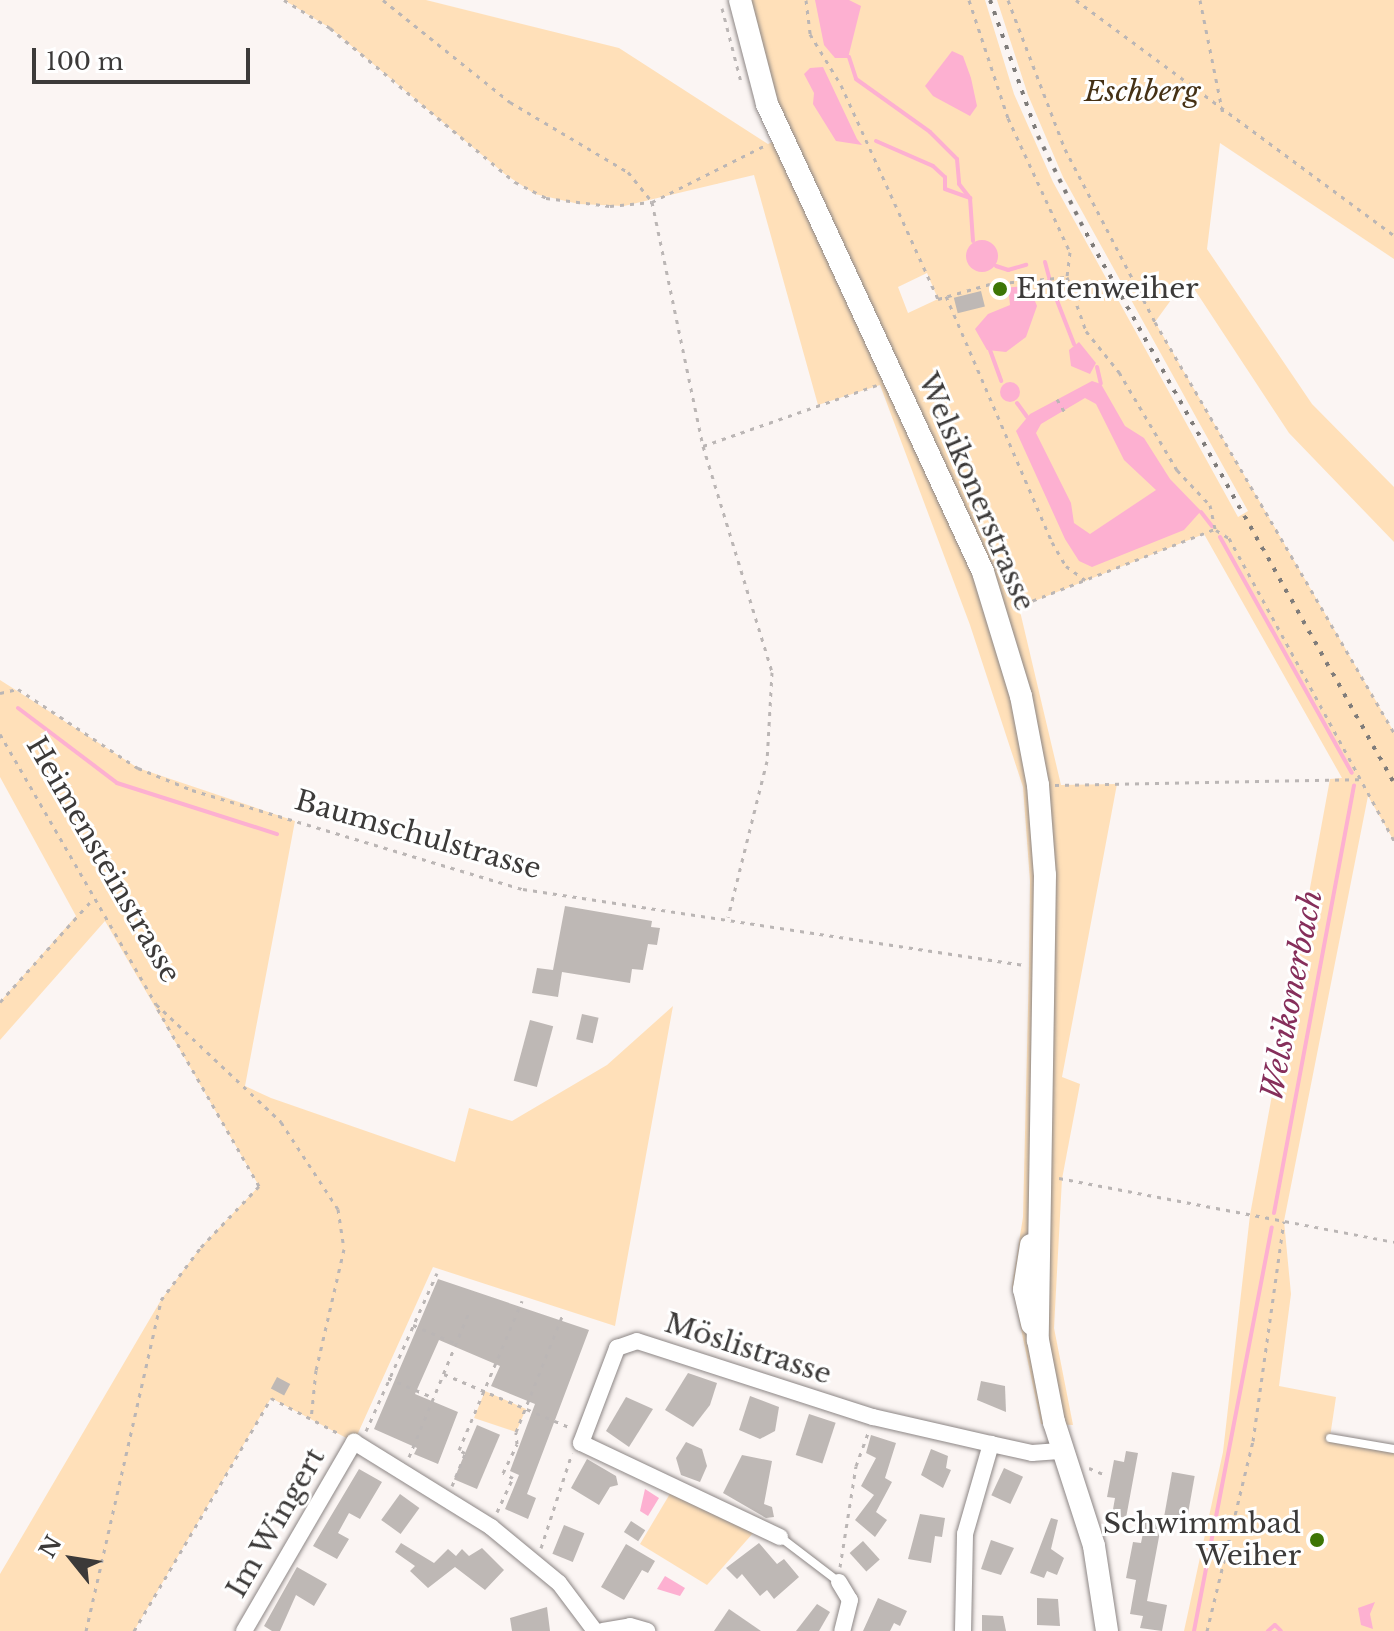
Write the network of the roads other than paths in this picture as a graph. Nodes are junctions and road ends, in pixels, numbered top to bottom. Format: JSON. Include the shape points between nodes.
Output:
{"nodes":[{"id":1,"x":740,"y":0,"type":"edge"},
{"id":2,"x":1330,"y":1438,"type":"dead end"},
{"id":3,"x":991,"y":1444,"type":"junction"},
{"id":4,"x":1394,"y":1449,"type":"edge"},
{"id":5,"x":1063,"y":1451,"type":"junction"},
{"id":6,"x":780,"y":1537,"type":"joint"},
{"id":7,"x":839,"y":1582,"type":"joint"},
{"id":8,"x":244,"y":1631,"type":"edge"},
{"id":9,"x":595,"y":1631,"type":"edge"},
{"id":10,"x":603,"y":1631,"type":"edge"},
{"id":11,"x":647,"y":1631,"type":"edge"},
{"id":12,"x":842,"y":1631,"type":"edge"},
{"id":13,"x":963,"y":1631,"type":"edge"},
{"id":14,"x":1107,"y":1631,"type":"edge"}],
"edges":[{"from":1,"to":5,"type":"main road","name":"Welsikonerstrasse","via":[[756,73],[781,138],[965,529],[999,615],[1021,696],[1038,785],[1045,875],[1038,1340]]},
{"from":2,"to":4,"type":"lane"},
{"from":3,"to":5,"type":"street","via":[[1032,1453]]},
{"from":3,"to":6,"type":"street","name":"Möslistrasse","via":[[873,1417],[629,1341],[611,1355],[582,1438]]},
{"from":3,"to":13,"type":"street","via":[[965,1534]]},
{"from":5,"to":14,"type":"main road","name":"Welsikonerstrasse","via":[[1094,1546]]},
{"from":6,"to":7,"type":"lane"},
{"from":7,"to":12,"type":"street","via":[[850,1600]]},
{"from":8,"to":9,"type":"street","name":"Im Wingert","via":[[357,1444],[491,1527],[559,1583]]},
{"from":10,"to":11,"type":"street","via":[[630,1626]]}]}
